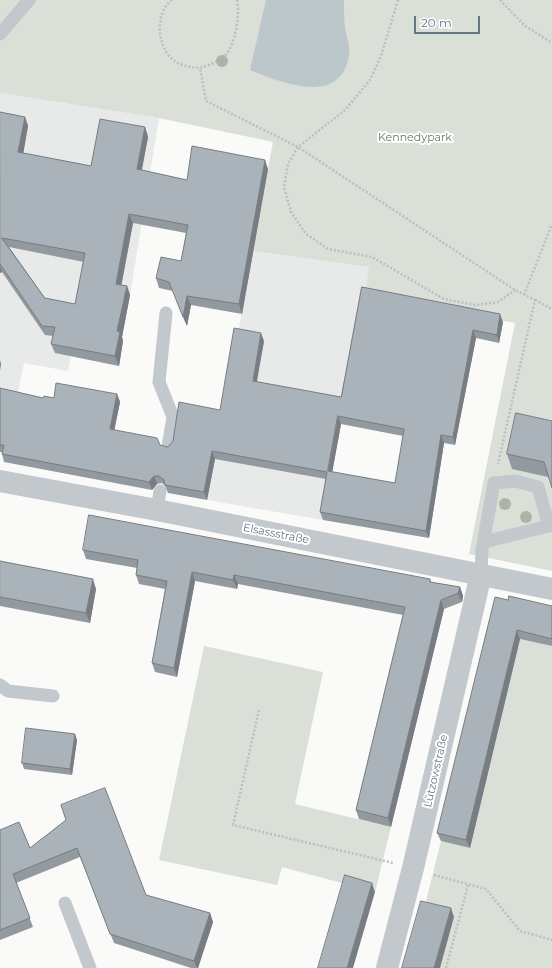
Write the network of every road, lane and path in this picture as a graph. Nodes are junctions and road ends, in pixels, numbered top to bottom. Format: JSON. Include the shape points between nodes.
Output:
{"nodes":[{"id":1,"x":29,"y":0,"type":"edge"},
{"id":2,"x":172,"y":0,"type":"edge"},
{"id":3,"x":237,"y":0,"type":"edge"},
{"id":4,"x":398,"y":0,"type":"edge"},
{"id":5,"x":500,"y":0,"type":"edge"},
{"id":6,"x":0,"y":34,"type":"edge"},
{"id":7,"x":552,"y":43,"type":"edge"},
{"id":8,"x":200,"y":68,"type":"junction"},
{"id":9,"x":298,"y":147,"type":"junction"},
{"id":10,"x":552,"y":224,"type":"edge"},
{"id":11,"x":515,"y":290,"type":"junction"},
{"id":12,"x":524,"y":294,"type":"junction"},
{"id":13,"x":535,"y":300,"type":"junction"},
{"id":14,"x":552,"y":309,"type":"edge"},
{"id":15,"x":166,"y":313,"type":"dead end"},
{"id":16,"x":168,"y":448,"type":"edge"},
{"id":17,"x":0,"y":481,"type":"edge"},
{"id":18,"x":494,"y":483,"type":"junction"},
{"id":19,"x":550,"y":526,"type":"edge"},
{"id":20,"x":484,"y":542,"type":"junction"},
{"id":21,"x":481,"y":574,"type":"junction"},
{"id":22,"x":552,"y":590,"type":"edge"},
{"id":23,"x":0,"y":686,"type":"edge"},
{"id":24,"x":53,"y":696,"type":"dead end"},
{"id":25,"x":258,"y":710,"type":"dead end"},
{"id":26,"x":413,"y":868,"type":"junction"},
{"id":27,"x":468,"y":885,"type":"junction"},
{"id":28,"x":65,"y":903,"type":"dead end"},
{"id":29,"x":552,"y":940,"type":"edge"},
{"id":30,"x":90,"y":968,"type":"edge"},
{"id":31,"x":387,"y":968,"type":"edge"},
{"id":32,"x":446,"y":968,"type":"edge"}],
"edges":[{"from":1,"to":6,"type":"lane"},
{"from":2,"to":8,"type":"path","via":[[168,2],[161,19],[161,42],[171,58],[186,67]]},
{"from":3,"to":8,"type":"path","via":[[237,26],[227,53],[215,63]]},
{"from":4,"to":9,"type":"path","via":[[381,56],[370,80],[344,110]]},
{"from":5,"to":7,"type":"path","via":[[524,25]]},
{"from":8,"to":9,"type":"path","via":[[206,101]]},
{"from":9,"to":11,"type":"path"},
{"from":9,"to":11,"type":"path","via":[[288,164],[284,186],[291,212],[306,234],[328,249],[372,257],[444,299],[475,305],[498,302]]},
{"from":10,"to":12,"type":"path"},
{"from":11,"to":12,"type":"path"},
{"from":12,"to":13,"type":"path"},
{"from":13,"to":14,"type":"path"},
{"from":13,"to":18,"type":"path"},
{"from":15,"to":16,"type":"lane","via":[[159,382],[173,417]]},
{"from":17,"to":21,"type":"street","name":"Elsassstraße","via":[[158,501]]},
{"from":18,"to":19,"type":"lane","via":[[515,481],[538,487]]},
{"from":18,"to":20,"type":"lane"},
{"from":19,"to":20,"type":"lane"},
{"from":20,"to":21,"type":"lane"},
{"from":21,"to":22,"type":"street","name":"Elsassstraße"},
{"from":21,"to":26,"type":"street","name":"Lützowstraße"},
{"from":23,"to":24,"type":"lane","via":[[8,691]]},
{"from":25,"to":26,"type":"path","via":[[233,825]]},
{"from":26,"to":27,"type":"path"},
{"from":26,"to":31,"type":"street","name":"Lützowstraße"},
{"from":27,"to":29,"type":"path","via":[[486,889],[520,931]]},
{"from":27,"to":32,"type":"path"},
{"from":28,"to":30,"type":"lane"}]}
